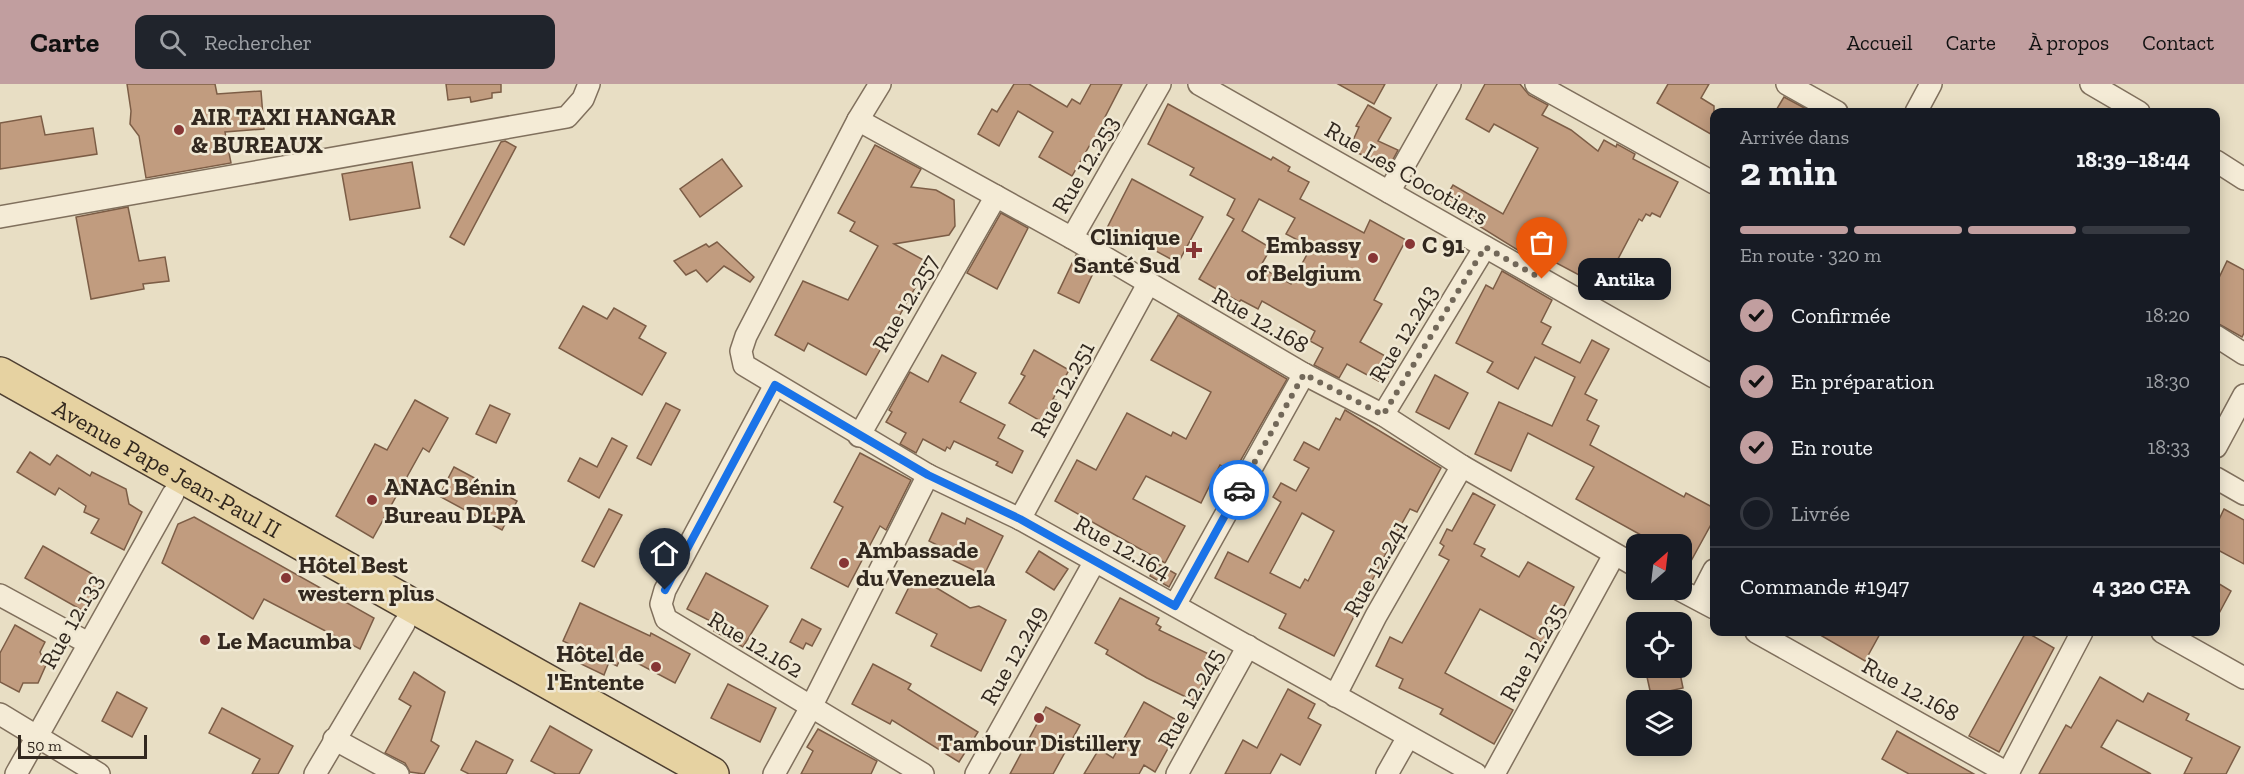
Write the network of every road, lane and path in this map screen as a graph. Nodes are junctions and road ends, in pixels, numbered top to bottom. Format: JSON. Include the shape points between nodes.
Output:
{"nodes":[{"id":1,"x":590,"y":84,"type":"edge"},
{"id":2,"x":880,"y":84,"type":"edge"},
{"id":3,"x":1160,"y":84,"type":"edge"},
{"id":4,"x":1199,"y":84,"type":"edge"},
{"id":5,"x":1450,"y":84,"type":"edge"},
{"id":6,"x":1536,"y":84,"type":"edge"},
{"id":7,"x":1787,"y":84,"type":"edge"},
{"id":8,"x":1931,"y":84,"type":"edge"},
{"id":9,"x":2091,"y":84,"type":"edge"},
{"id":10,"x":1830,"y":108,"type":"edge"},
{"id":11,"x":1918,"y":108,"type":"edge"},
{"id":12,"x":2132,"y":108,"type":"edge"},
{"id":13,"x":858,"y":120,"type":"junction"},
{"id":14,"x":2220,"y":164,"type":"edge"},
{"id":15,"x":2244,"y":179,"type":"edge"},
{"id":16,"x":1710,"y":181,"type":"edge"},
{"id":17,"x":1389,"y":192,"type":"junction"},
{"id":18,"x":996,"y":196,"type":"junction"},
{"id":19,"x":0,"y":217,"type":"edge"},
{"id":20,"x":1072,"y":238,"type":"junction"},
{"id":21,"x":1485,"y":247,"type":"junction"},
{"id":22,"x":1148,"y":284,"type":"junction"},
{"id":23,"x":2220,"y":339,"type":"edge"},
{"id":24,"x":2244,"y":354,"type":"edge"},
{"id":25,"x":0,"y":374,"type":"edge"},
{"id":26,"x":1304,"y":374,"type":"junction"},
{"id":27,"x":1710,"y":375,"type":"edge"},
{"id":28,"x":775,"y":385,"type":"junction"},
{"id":29,"x":2244,"y":395,"type":"edge"},
{"id":30,"x":0,"y":398,"type":"edge"},
{"id":31,"x":1383,"y":415,"type":"junction"},
{"id":32,"x":859,"y":436,"type":"junction"},
{"id":33,"x":2220,"y":440,"type":"edge"},
{"id":34,"x":1462,"y":466,"type":"junction"},
{"id":35,"x":928,"y":475,"type":"junction"},
{"id":36,"x":2220,"y":480,"type":"edge"},
{"id":37,"x":173,"y":494,"type":"junction"},
{"id":38,"x":2244,"y":494,"type":"edge"},
{"id":39,"x":1020,"y":519,"type":"junction"},
{"id":40,"x":1614,"y":555,"type":"junction"},
{"id":41,"x":1095,"y":561,"type":"junction"},
{"id":42,"x":1626,"y":561,"type":"edge"},
{"id":43,"x":1710,"y":577,"type":"edge"},
{"id":44,"x":0,"y":595,"type":"edge"},
{"id":45,"x":1698,"y":599,"type":"edge"},
{"id":46,"x":1175,"y":606,"type":"junction"},
{"id":47,"x":404,"y":624,"type":"junction"},
{"id":48,"x":1763,"y":636,"type":"edge"},
{"id":49,"x":2080,"y":636,"type":"edge"},
{"id":50,"x":2169,"y":636,"type":"edge"},
{"id":51,"x":88,"y":643,"type":"junction"},
{"id":52,"x":1248,"y":646,"type":"junction"},
{"id":53,"x":2244,"y":678,"type":"edge"},
{"id":54,"x":1335,"y":696,"type":"junction"},
{"id":55,"x":811,"y":707,"type":"junction"},
{"id":56,"x":0,"y":714,"type":"edge"},
{"id":57,"x":37,"y":736,"type":"junction"},
{"id":58,"x":1408,"y":737,"type":"junction"},
{"id":59,"x":334,"y":739,"type":"junction"},
{"id":60,"x":16,"y":774,"type":"edge"},
{"id":61,"x":99,"y":774,"type":"edge"},
{"id":62,"x":315,"y":774,"type":"edge"},
{"id":63,"x":398,"y":774,"type":"edge"},
{"id":64,"x":673,"y":774,"type":"edge"},
{"id":65,"x":712,"y":774,"type":"edge"},
{"id":66,"x":774,"y":774,"type":"edge"},
{"id":67,"x":923,"y":774,"type":"edge"},
{"id":68,"x":976,"y":774,"type":"edge"},
{"id":69,"x":1177,"y":774,"type":"edge"},
{"id":70,"x":1387,"y":774,"type":"edge"},
{"id":71,"x":1476,"y":774,"type":"edge"},
{"id":72,"x":1494,"y":774,"type":"edge"},
{"id":73,"x":2008,"y":774,"type":"edge"}],
"edges":[{"from":1,"to":19,"type":"street","via":[[567,117]]},
{"from":2,"to":13,"type":"street","name":"Rue 12.164"},
{"from":3,"to":20,"type":"street","name":"Rue 12.253"},
{"from":4,"to":17,"type":"street","name":"Rue Les Cocotiers"},
{"from":5,"to":17,"type":"street"},
{"from":6,"to":16,"type":"street"},
{"from":7,"to":10,"type":"street"},
{"from":8,"to":11,"type":"street"},
{"from":9,"to":12,"type":"street"},
{"from":13,"to":18,"type":"street","name":"Rue 12.168"},
{"from":13,"to":28,"type":"street","name":"Rue 12.164","via":[[741,351],[744,365]]},
{"from":14,"to":15,"type":"street"},
{"from":17,"to":21,"type":"street","name":"Rue Les Cocotiers"},
{"from":18,"to":20,"type":"street","name":"Rue 12.168"},
{"from":18,"to":32,"type":"street","name":"Rue 12.257"},
{"from":20,"to":22,"type":"street","name":"Rue 12.168"},
{"from":21,"to":27,"type":"street","name":"Rue Les Cocotiers"},
{"from":21,"to":31,"type":"street","name":"Rue 12.243"},
{"from":22,"to":26,"type":"street","name":"Rue 12.168"},
{"from":22,"to":39,"type":"street","name":"Rue 12.251"},
{"from":23,"to":24,"type":"street"},
{"from":25,"to":65,"type":"main road","name":"Avenue Pape Jean-Paul II"},
{"from":26,"to":31,"type":"street","name":"Rue 12.168"},
{"from":26,"to":46,"type":"street"},
{"from":28,"to":32,"type":"street","name":"Rue 12.164"},
{"from":28,"to":55,"type":"street","name":"Rue 12.162","via":[[661,604],[666,619]]},
{"from":29,"to":33,"type":"street"},
{"from":30,"to":37,"type":"main road","name":"Avenue Pape Jean-Paul II"},
{"from":31,"to":34,"type":"street","name":"Rue 12.168"},
{"from":32,"to":35,"type":"street","name":"Rue 12.164"},
{"from":34,"to":40,"type":"street","name":"Rue 12.168"},
{"from":34,"to":54,"type":"street","name":"Rue 12.241"},
{"from":35,"to":39,"type":"street","name":"Rue 12.164"},
{"from":35,"to":55,"type":"street"},
{"from":36,"to":38,"type":"street"},
{"from":37,"to":47,"type":"main road","name":"Avenue Pape Jean-Paul II"},
{"from":37,"to":51,"type":"street","name":"Rue 12.133"},
{"from":39,"to":41,"type":"street","name":"Rue 12.164"},
{"from":40,"to":42,"type":"street","name":"Rue 12.168"},
{"from":40,"to":72,"type":"street","name":"Rue 12.235"},
{"from":41,"to":46,"type":"street","name":"Rue 12.164"},
{"from":41,"to":68,"type":"street","name":"Rue 12.249"},
{"from":43,"to":45,"type":"street"},
{"from":44,"to":51,"type":"street"},
{"from":46,"to":52,"type":"street","name":"Rue 12.164"},
{"from":47,"to":59,"type":"street"},
{"from":47,"to":64,"type":"main road","name":"Avenue Pape Jean-Paul II"},
{"from":48,"to":73,"type":"street","name":"Rue 12.168"},
{"from":49,"to":73,"type":"street"},
{"from":50,"to":53,"type":"street"},
{"from":51,"to":57,"type":"street","name":"Rue 12.133"},
{"from":52,"to":54,"type":"street","name":"Rue 12.164"},
{"from":52,"to":69,"type":"street","name":"Rue 12.245"},
{"from":54,"to":58,"type":"street","name":"Rue 12.164"},
{"from":55,"to":66,"type":"street"},
{"from":55,"to":67,"type":"street","name":"Rue 12.162"},
{"from":56,"to":57,"type":"street"},
{"from":57,"to":60,"type":"street","name":"Rue 12.133"},
{"from":57,"to":61,"type":"street"},
{"from":58,"to":70,"type":"street"},
{"from":58,"to":71,"type":"street","name":"Rue 12.164"},
{"from":59,"to":62,"type":"street"},
{"from":59,"to":63,"type":"street"}]}
